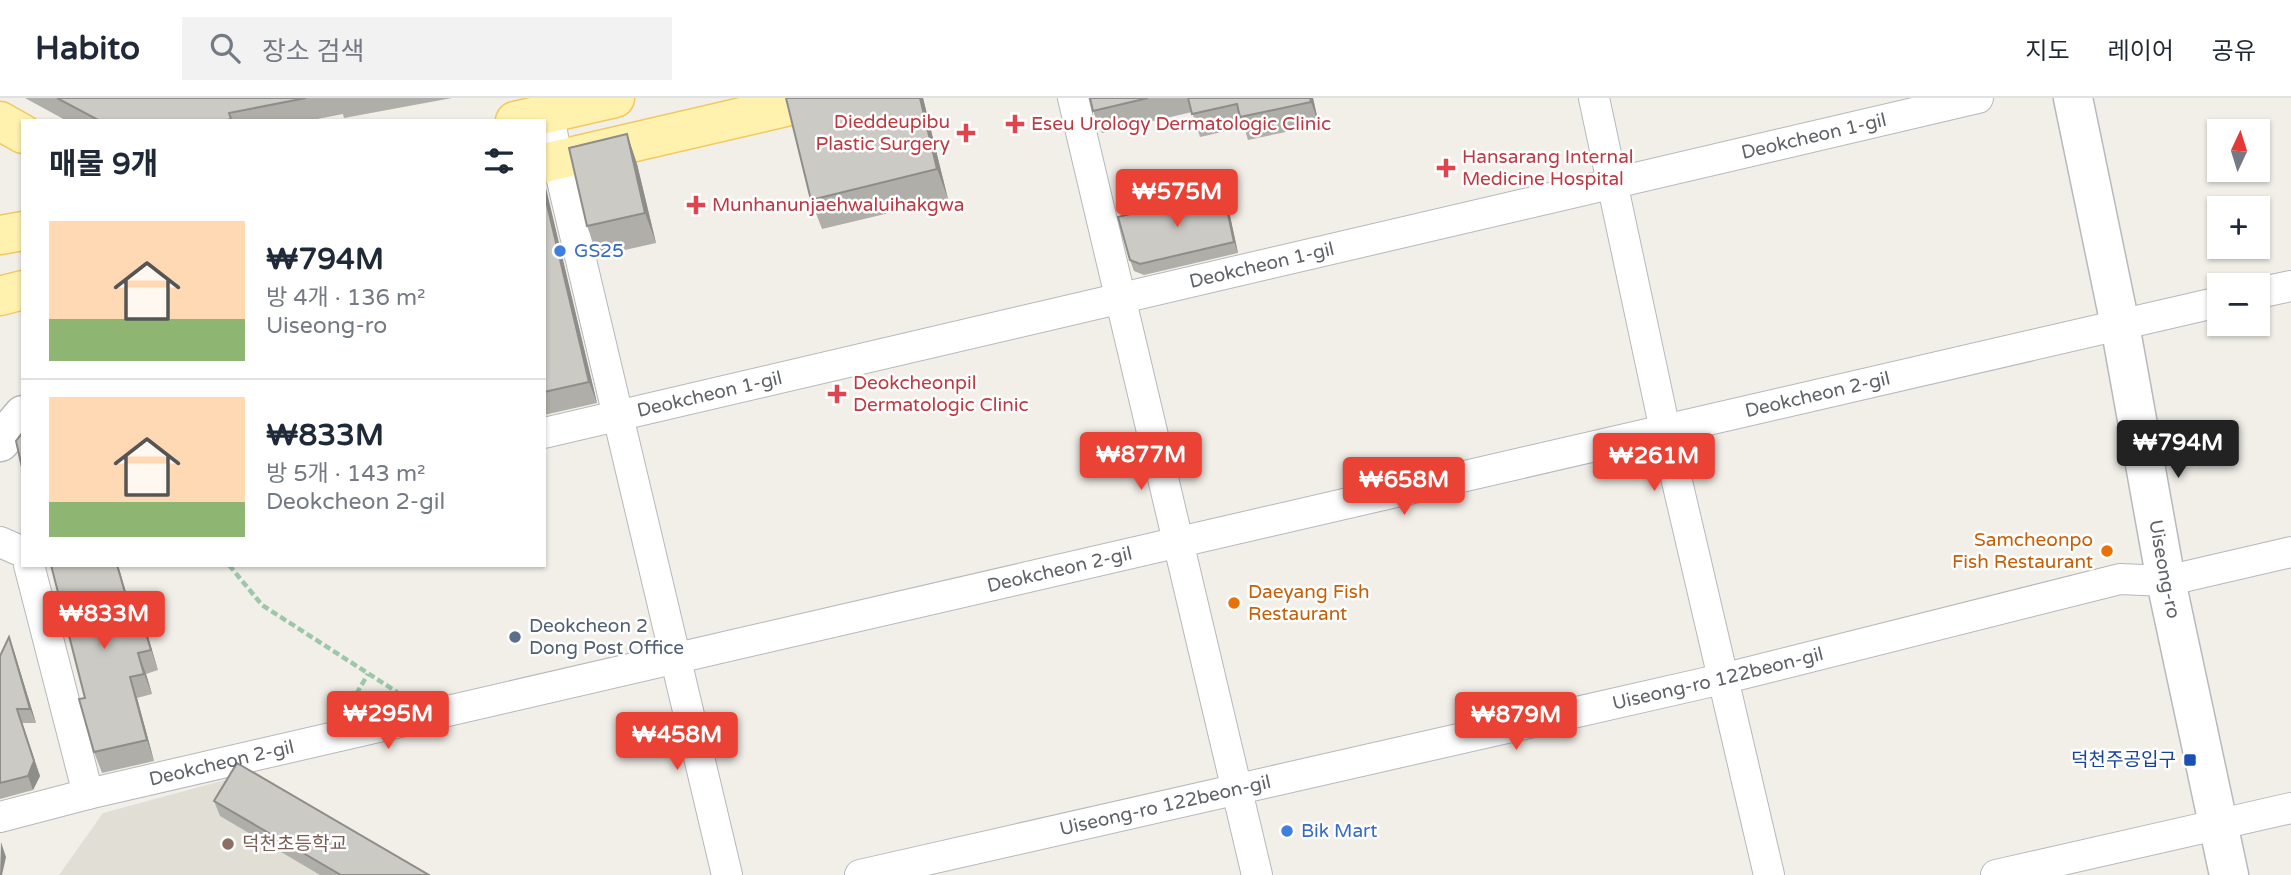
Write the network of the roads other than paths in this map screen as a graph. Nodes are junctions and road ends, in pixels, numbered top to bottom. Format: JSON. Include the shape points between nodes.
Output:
{"nodes":[{"id":1,"x":615,"y":98,"type":"edge"},
{"id":2,"x":824,"y":98,"type":"edge"},
{"id":3,"x":1073,"y":98,"type":"edge"},
{"id":4,"x":1594,"y":98,"type":"edge"},
{"id":5,"x":1978,"y":98,"type":"edge"},
{"id":6,"x":2073,"y":98,"type":"edge"},
{"id":7,"x":536,"y":111,"type":"edge"},
{"id":8,"x":0,"y":121,"type":"edge"},
{"id":9,"x":21,"y":133,"type":"edge"},
{"id":10,"x":551,"y":161,"type":"edge"},
{"id":11,"x":1614,"y":183,"type":"junction"},
{"id":12,"x":21,"y":231,"type":"edge"},
{"id":13,"x":0,"y":235,"type":"edge"},
{"id":14,"x":2291,"y":286,"type":"edge"},
{"id":15,"x":2270,"y":290,"type":"edge"},
{"id":16,"x":21,"y":291,"type":"edge"},
{"id":17,"x":0,"y":296,"type":"edge"},
{"id":18,"x":1121,"y":299,"type":"junction"},
{"id":19,"x":2207,"y":305,"type":"edge"},
{"id":20,"x":2120,"y":325,"type":"junction"},
{"id":21,"x":618,"y":416,"type":"junction"},
{"id":22,"x":1665,"y":430,"type":"junction"},
{"id":23,"x":546,"y":433,"type":"edge"},
{"id":24,"x":0,"y":542,"type":"edge"},
{"id":25,"x":1178,"y":543,"type":"junction"},
{"id":26,"x":21,"y":551,"type":"edge"},
{"id":27,"x":2291,"y":552,"type":"edge"},
{"id":28,"x":30,"y":567,"type":"edge"},
{"id":29,"x":2166,"y":581,"type":"junction"},
{"id":30,"x":676,"y":658,"type":"junction"},
{"id":31,"x":1723,"y":679,"type":"junction"},
{"id":32,"x":1237,"y":790,"type":"junction"},
{"id":33,"x":88,"y":793,"type":"junction"},
{"id":34,"x":2291,"y":808,"type":"edge"},
{"id":35,"x":0,"y":817,"type":"edge"},
{"id":36,"x":2217,"y":824,"type":"junction"},
{"id":37,"x":727,"y":875,"type":"edge"},
{"id":38,"x":860,"y":875,"type":"edge"},
{"id":39,"x":1257,"y":875,"type":"edge"},
{"id":40,"x":1769,"y":875,"type":"edge"},
{"id":41,"x":1996,"y":875,"type":"edge"},
{"id":42,"x":2229,"y":875,"type":"edge"}],
"edges":[{"from":1,"to":7,"type":"main road"},
{"from":2,"to":10,"type":"main road"},
{"from":3,"to":18,"type":"street"},
{"from":4,"to":11,"type":"street"},
{"from":5,"to":11,"type":"street","name":"Deokcheon 1-gil"},
{"from":6,"to":20,"type":"main road","name":"Uiseong-ro"},
{"from":8,"to":9,"type":"main road"},
{"from":10,"to":21,"type":"street"},
{"from":11,"to":18,"type":"street","name":"Deokcheon 1-gil"},
{"from":11,"to":22,"type":"street"},
{"from":12,"to":13,"type":"main road"},
{"from":14,"to":15,"type":"street"},
{"from":16,"to":17,"type":"main road"},
{"from":18,"to":21,"type":"street","name":"Deokcheon 1-gil"},
{"from":18,"to":25,"type":"street"},
{"from":19,"to":20,"type":"street","name":"Deokcheon 2-gil"},
{"from":20,"to":22,"type":"street","name":"Deokcheon 2-gil"},
{"from":20,"to":29,"type":"main road","name":"Uiseong-ro"},
{"from":21,"to":23,"type":"street","name":"Deokcheon 1-gil"},
{"from":21,"to":30,"type":"street"},
{"from":22,"to":25,"type":"street","name":"Deokcheon 2-gil"},
{"from":22,"to":31,"type":"street"},
{"from":24,"to":26,"type":"street"},
{"from":25,"to":30,"type":"street","name":"Deokcheon 2-gil"},
{"from":25,"to":32,"type":"street"},
{"from":27,"to":29,"type":"street","name":"Uiseong-ro 122beon-gil"},
{"from":28,"to":33,"type":"street"},
{"from":29,"to":31,"type":"street","name":"Uiseong-ro 122beon-gil","via":[[2120,579]]},
{"from":29,"to":36,"type":"main road","name":"Uiseong-ro"},
{"from":30,"to":33,"type":"street","name":"Deokcheon 2-gil"},
{"from":30,"to":37,"type":"street"},
{"from":31,"to":32,"type":"street","name":"Uiseong-ro 122beon-gil"},
{"from":31,"to":40,"type":"street"},
{"from":32,"to":38,"type":"street","name":"Uiseong-ro 122beon-gil"},
{"from":32,"to":39,"type":"street"},
{"from":33,"to":35,"type":"street","name":"Deokcheon 2-gil"},
{"from":34,"to":36,"type":"street"},
{"from":36,"to":41,"type":"street"},
{"from":36,"to":42,"type":"main road","name":"Uiseong-ro"}]}
